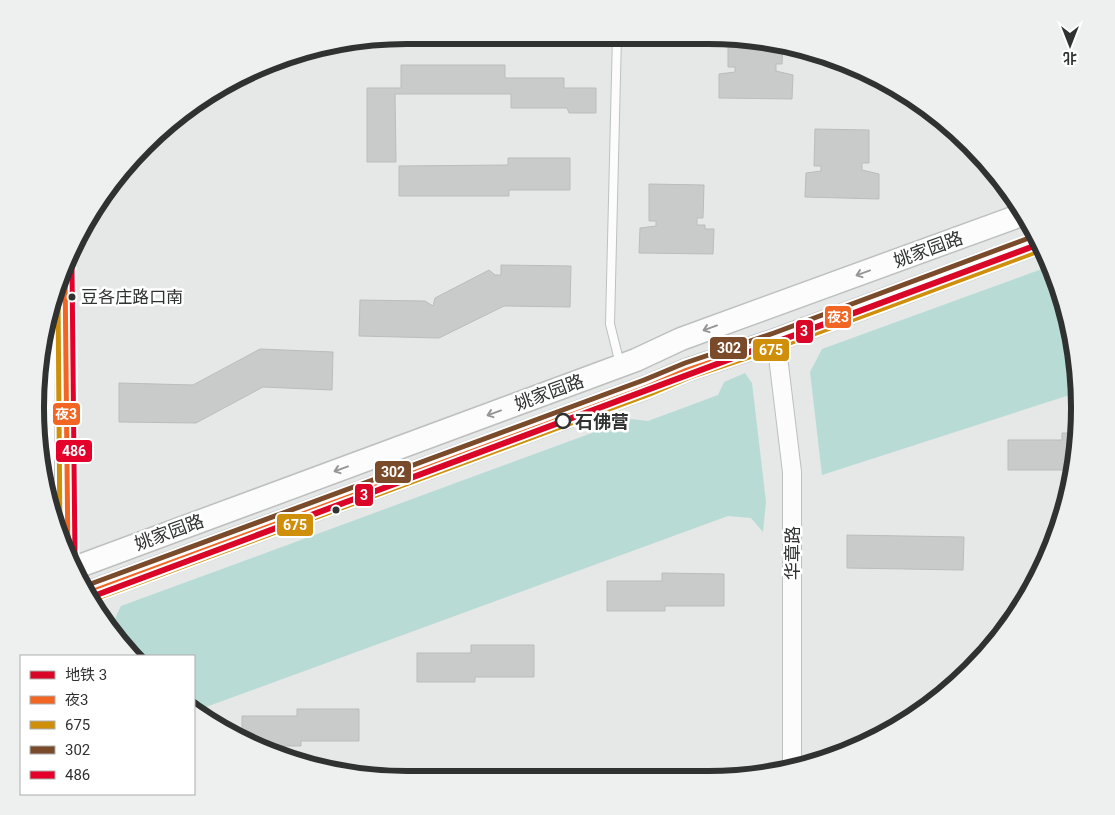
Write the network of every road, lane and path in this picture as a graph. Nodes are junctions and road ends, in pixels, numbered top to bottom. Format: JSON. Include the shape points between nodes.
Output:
{"nodes":[{"id":1,"x":617,"y":44,"type":"edge"},
{"id":2,"x":1017,"y":217,"type":"edge"},
{"id":3,"x":1033,"y":245,"type":"edge"},
{"id":4,"x":65,"y":285,"type":"edge"},
{"id":5,"x":776,"y":340,"type":"junction"},
{"id":6,"x":621,"y":366,"type":"junction"},
{"id":7,"x":68,"y":538,"type":"edge"},
{"id":8,"x":80,"y":566,"type":"edge"},
{"id":9,"x":93,"y":591,"type":"edge"},
{"id":10,"x":792,"y":761,"type":"edge"}],
"edges":[{"from":1,"to":6,"type":"lane","via":[[610,324]]},
{"from":2,"to":6,"type":"main road","name":"姚家园路","one_way":true,"via":[[680,339]]},
{"from":3,"to":5,"type":"main road","name":"姚家园路"},
{"from":4,"to":7,"type":"main road"},
{"from":5,"to":9,"type":"main road","name":"姚家园路","via":[[687,370]]},
{"from":5,"to":10,"type":"street","name":"华章路","via":[[792,472]]},
{"from":6,"to":8,"type":"main road","name":"姚家园路","one_way":true}]}
